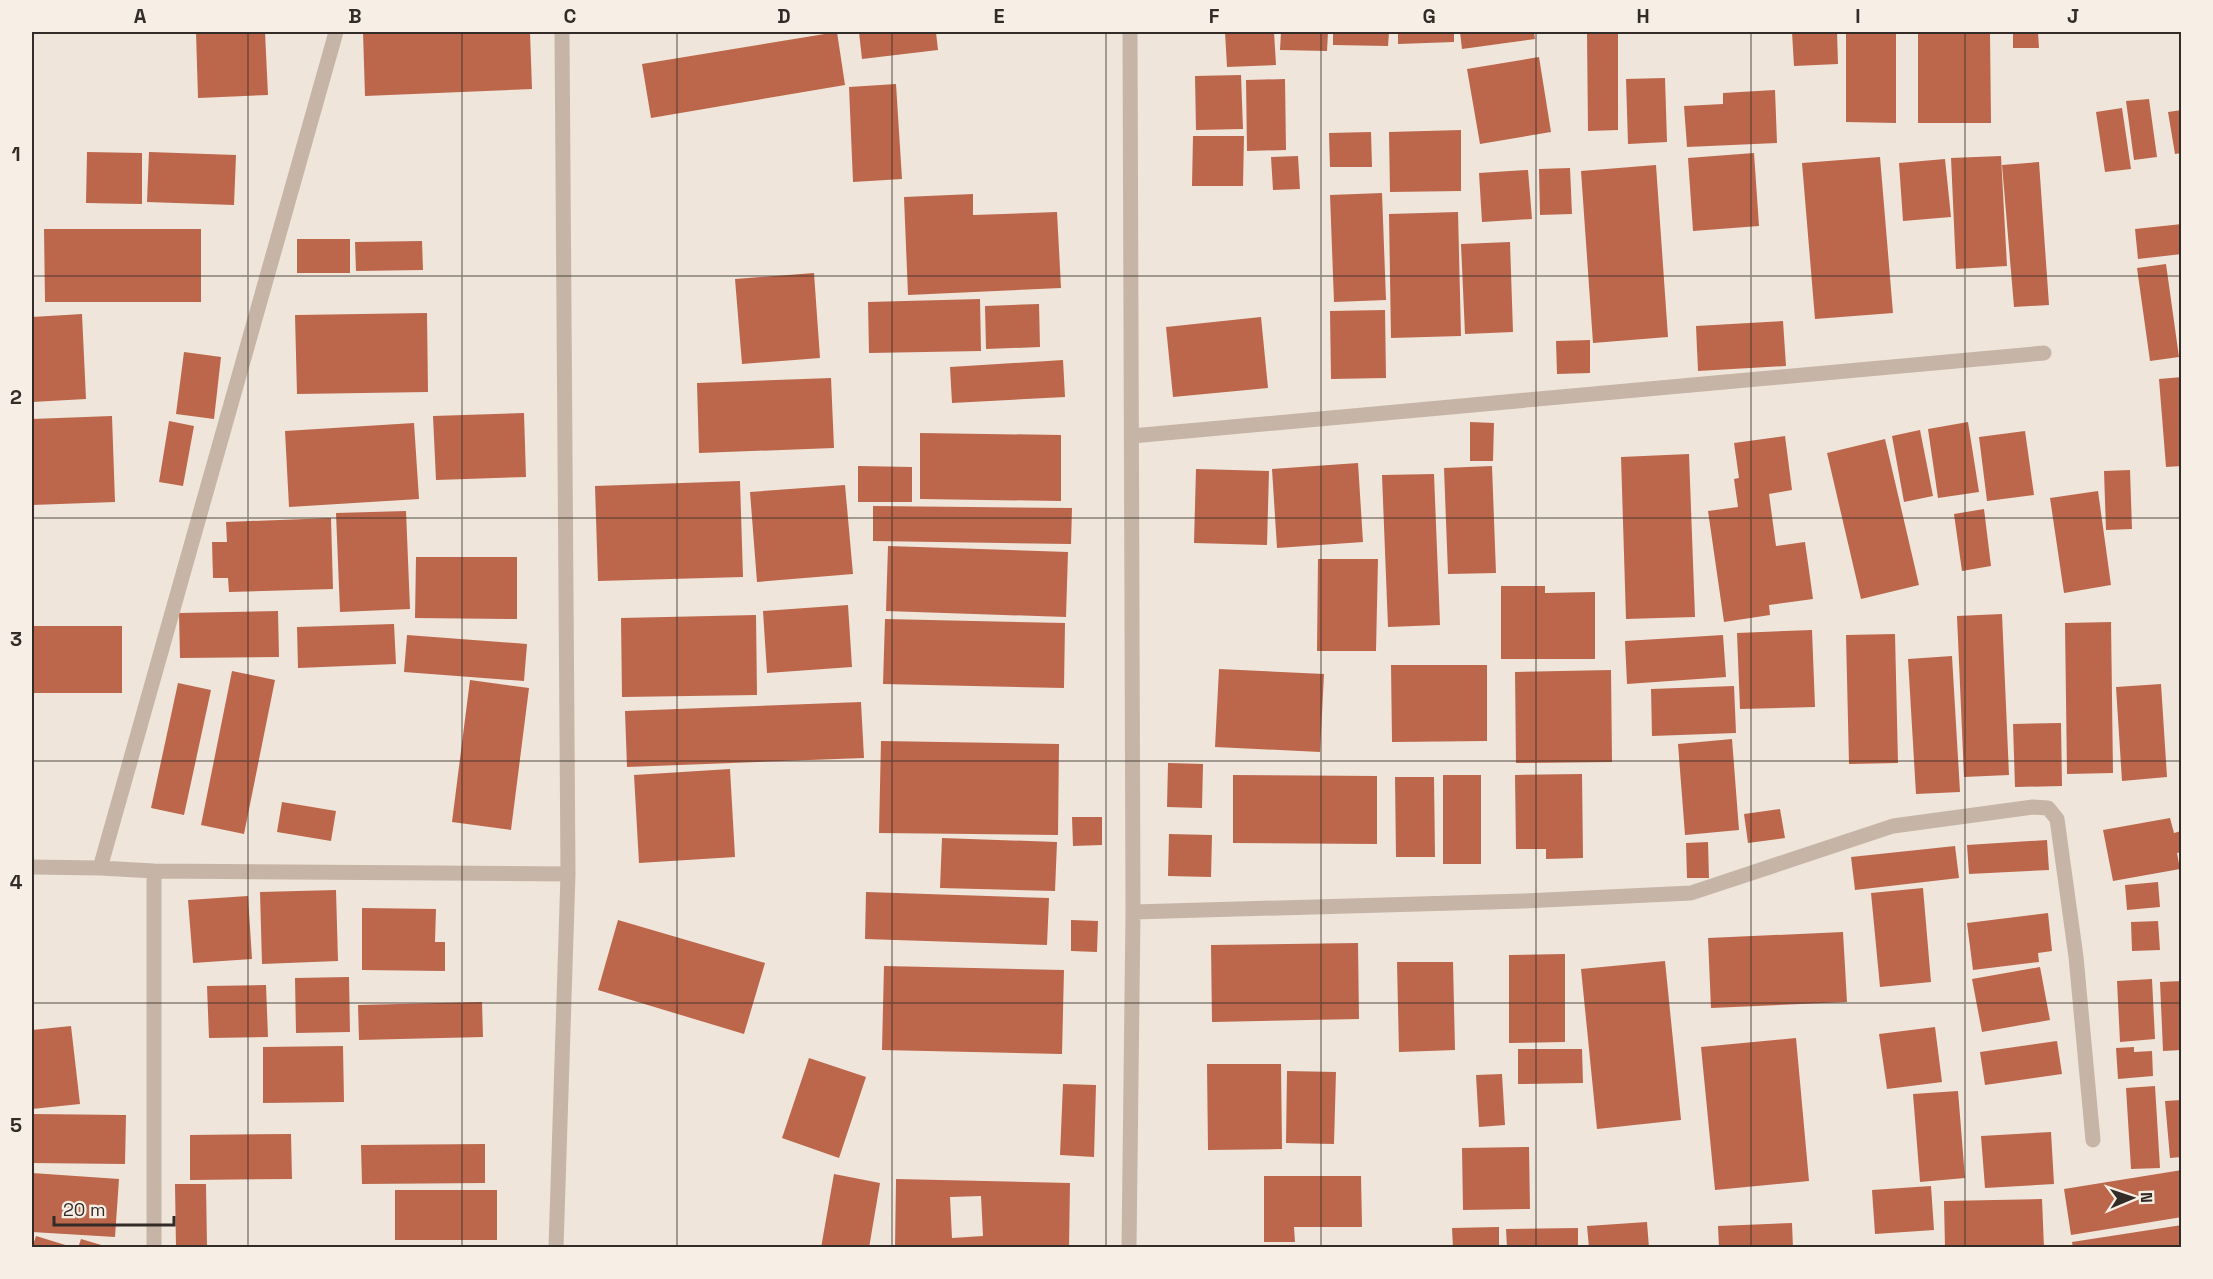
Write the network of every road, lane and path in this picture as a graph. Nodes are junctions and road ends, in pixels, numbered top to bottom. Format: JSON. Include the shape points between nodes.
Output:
{"nodes":[{"id":1,"x":336,"y":32,"type":"edge"},
{"id":2,"x":562,"y":32,"type":"edge"},
{"id":3,"x":1130,"y":32,"type":"edge"},
{"id":4,"x":2044,"y":353,"type":"dead end"},
{"id":5,"x":1132,"y":436,"type":"junction"},
{"id":6,"x":32,"y":867,"type":"edge"},
{"id":7,"x":100,"y":868,"type":"junction"},
{"id":8,"x":154,"y":871,"type":"junction"},
{"id":9,"x":568,"y":874,"type":"junction"},
{"id":10,"x":1133,"y":912,"type":"junction"},
{"id":11,"x":2092,"y":1140,"type":"dead end"},
{"id":12,"x":154,"y":1248,"type":"edge"},
{"id":13,"x":556,"y":1248,"type":"edge"},
{"id":14,"x":1129,"y":1248,"type":"edge"}],
"edges":[{"from":1,"to":7,"type":"street"},
{"from":2,"to":9,"type":"street"},
{"from":3,"to":5,"type":"street"},
{"from":4,"to":5,"type":"street"},
{"from":5,"to":10,"type":"street"},
{"from":6,"to":7,"type":"street"},
{"from":7,"to":8,"type":"street"},
{"from":8,"to":9,"type":"street"},
{"from":8,"to":12,"type":"street"},
{"from":9,"to":13,"type":"street"},
{"from":10,"to":11,"type":"street","via":[[1691,893],[1893,825],[2048,808],[2057,819],[2076,957]]},
{"from":10,"to":14,"type":"street"}]}
